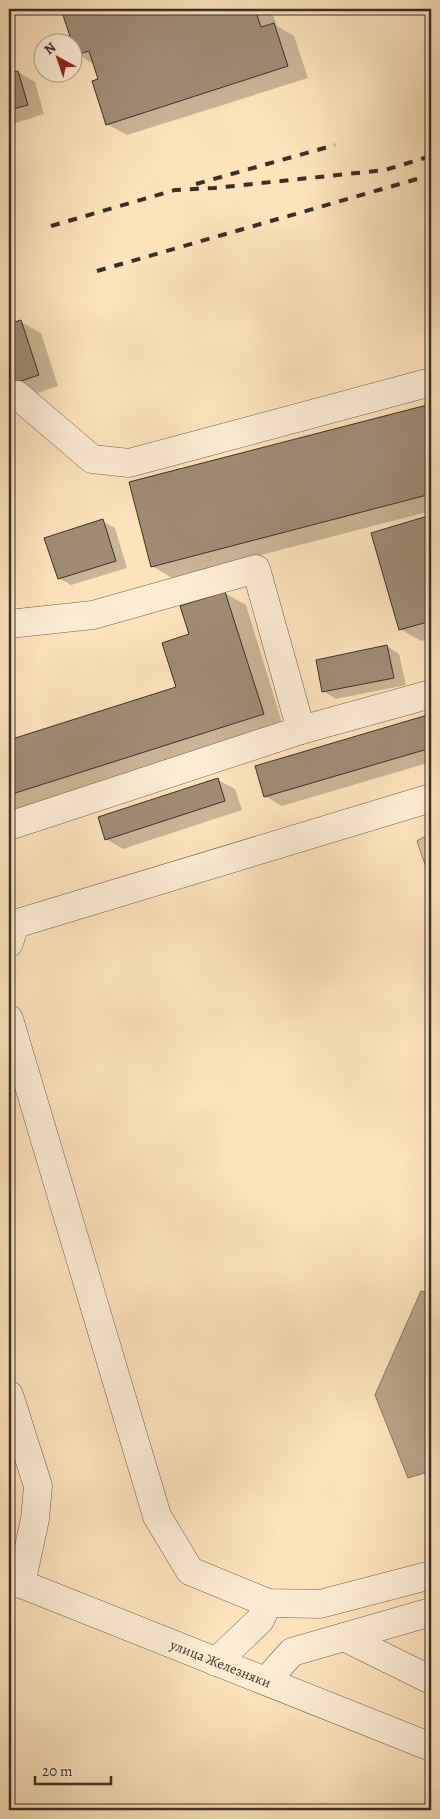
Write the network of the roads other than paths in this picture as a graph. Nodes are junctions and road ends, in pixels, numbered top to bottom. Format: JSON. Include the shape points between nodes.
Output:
{"nodes":[{"id":1,"x":431,"y":382,"type":"edge"},
{"id":2,"x":9,"y":398,"type":"edge"},
{"id":3,"x":9,"y":624,"type":"edge"},
{"id":4,"x":431,"y":694,"type":"edge"},
{"id":5,"x":301,"y":730,"type":"junction"},
{"id":6,"x":431,"y":798,"type":"edge"},
{"id":7,"x":9,"y":826,"type":"edge"},
{"id":8,"x":9,"y":944,"type":"edge"},
{"id":9,"x":9,"y":1019,"type":"edge"},
{"id":10,"x":9,"y":1395,"type":"edge"},
{"id":11,"x":431,"y":1576,"type":"edge"},
{"id":12,"x":15,"y":1582,"type":"edge"},
{"id":13,"x":268,"y":1603,"type":"junction"},
{"id":14,"x":431,"y":1612,"type":"edge"},
{"id":15,"x":344,"y":1637,"type":"junction"},
{"id":16,"x":216,"y":1662,"type":"junction"},
{"id":17,"x":431,"y":1680,"type":"edge"},
{"id":18,"x":266,"y":1681,"type":"junction"},
{"id":19,"x":431,"y":1747,"type":"edge"}],
"edges":[{"from":1,"to":2,"type":"street","via":[[129,464],[92,459],[17,395]]},
{"from":3,"to":5,"type":"street","via":[[93,614],[256,569]]},
{"from":4,"to":5,"type":"street"},
{"from":5,"to":7,"type":"street"},
{"from":6,"to":8,"type":"street","via":[[15,924]]},
{"from":9,"to":13,"type":"street","via":[[157,1516],[190,1571]]},
{"from":10,"to":12,"type":"street","via":[[38,1486],[35,1519]]},
{"from":11,"to":13,"type":"street","via":[[320,1604]]},
{"from":12,"to":16,"type":"street","name":"улица Железняки"},
{"from":13,"to":16,"type":"street","via":[[260,1620]]},
{"from":14,"to":15,"type":"street"},
{"from":15,"to":17,"type":"street"},
{"from":15,"to":18,"type":"street","via":[[292,1652]]},
{"from":16,"to":18,"type":"street","name":"улица Железняки"},
{"from":18,"to":19,"type":"street","name":"улица Железняки"}]}
